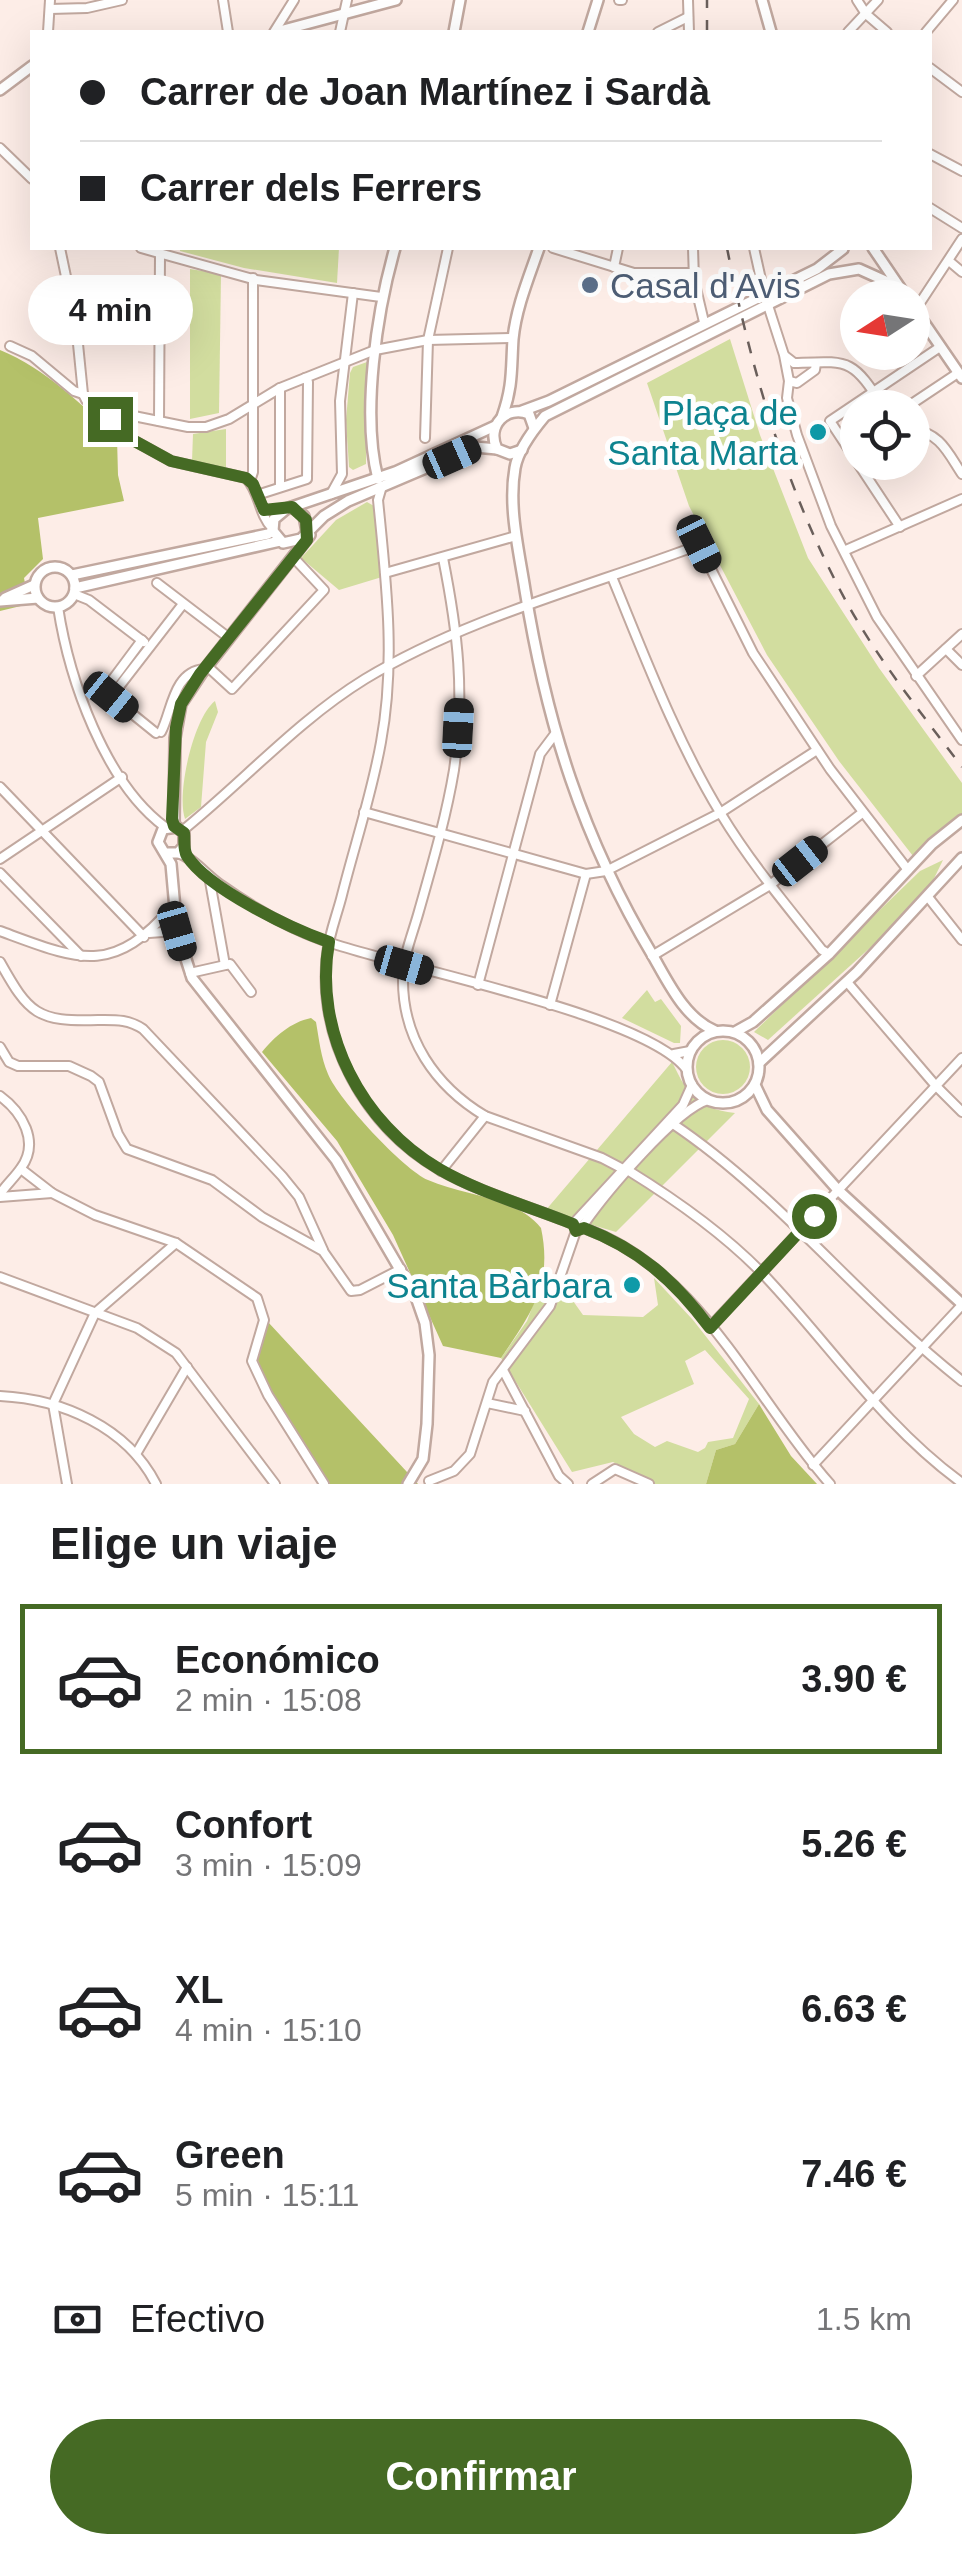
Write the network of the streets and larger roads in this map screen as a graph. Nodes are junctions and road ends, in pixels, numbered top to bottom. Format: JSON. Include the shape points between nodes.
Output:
{"nodes":[{"id":1,"x":122,"y":0,"type":"edge"},
{"id":2,"x":223,"y":0,"type":"edge"},
{"id":3,"x":294,"y":0,"type":"edge"},
{"id":4,"x":347,"y":0,"type":"edge"},
{"id":5,"x":396,"y":0,"type":"edge"},
{"id":6,"x":460,"y":0,"type":"edge"},
{"id":7,"x":598,"y":0,"type":"edge"},
{"id":8,"x":688,"y":0,"type":"edge"},
{"id":9,"x":857,"y":0,"type":"edge"},
{"id":10,"x":878,"y":0,"type":"edge"},
{"id":11,"x":953,"y":0,"type":"edge"},
{"id":12,"x":765,"y":2,"type":"edge"},
{"id":13,"x":50,"y":4,"type":"edge"},
{"id":14,"x":866,"y":14,"type":"junction"},
{"id":15,"x":344,"y":15,"type":"junction"},
{"id":16,"x":688,"y":17,"type":"junction"},
{"id":17,"x":48,"y":30,"type":"edge"},
{"id":18,"x":228,"y":30,"type":"edge"},
{"id":19,"x":276,"y":30,"type":"edge"},
{"id":20,"x":283,"y":30,"type":"edge"},
{"id":21,"x":340,"y":30,"type":"edge"},
{"id":22,"x":454,"y":30,"type":"edge"},
{"id":23,"x":589,"y":30,"type":"edge"},
{"id":24,"x":662,"y":30,"type":"edge"},
{"id":25,"x":688,"y":30,"type":"edge"},
{"id":26,"x":770,"y":30,"type":"edge"},
{"id":27,"x":850,"y":30,"type":"edge"},
{"id":28,"x":886,"y":30,"type":"edge"},
{"id":29,"x":928,"y":30,"type":"edge"},
{"id":30,"x":30,"y":68,"type":"edge"},
{"id":31,"x":932,"y":70,"type":"edge"},
{"id":32,"x":0,"y":90,"type":"edge"},
{"id":33,"x":962,"y":92,"type":"edge"},
{"id":34,"x":0,"y":148,"type":"edge"},
{"id":35,"x":932,"y":155,"type":"edge"},
{"id":36,"x":962,"y":171,"type":"edge"},
{"id":37,"x":30,"y":177,"type":"edge"},
{"id":38,"x":932,"y":209,"type":"edge"},
{"id":39,"x":962,"y":228,"type":"edge"},
{"id":40,"x":962,"y":239,"type":"edge"},
{"id":41,"x":60,"y":250,"type":"edge"},
{"id":42,"x":147,"y":250,"type":"edge"},
{"id":43,"x":394,"y":250,"type":"edge"},
{"id":44,"x":448,"y":250,"type":"edge"},
{"id":45,"x":538,"y":250,"type":"edge"},
{"id":46,"x":559,"y":250,"type":"edge"},
{"id":47,"x":618,"y":250,"type":"edge"},
{"id":48,"x":693,"y":250,"type":"edge"},
{"id":49,"x":754,"y":250,"type":"edge"},
{"id":50,"x":841,"y":250,"type":"edge"},
{"id":51,"x":843,"y":250,"type":"edge"},
{"id":52,"x":873,"y":250,"type":"edge"},
{"id":53,"x":874,"y":250,"type":"edge"},
{"id":54,"x":160,"y":254,"type":"junction"},
{"id":55,"x":948,"y":261,"type":"junction"},
{"id":56,"x":614,"y":267,"type":"junction"},
{"id":57,"x":856,"y":268,"type":"junction"},
{"id":58,"x":962,"y":272,"type":"edge"},
{"id":59,"x":693,"y":273,"type":"junction"},
{"id":60,"x":253,"y":278,"type":"junction"},
{"id":61,"x":883,"y":280,"type":"edge"},
{"id":62,"x":894,"y":280,"type":"edge"},
{"id":63,"x":930,"y":285,"type":"edge"},
{"id":64,"x":353,"y":293,"type":"junction"},
{"id":65,"x":381,"y":297,"type":"junction"},
{"id":66,"x":766,"y":298,"type":"junction"},
{"id":67,"x":704,"y":322,"type":"junction"},
{"id":68,"x":930,"y":331,"type":"edge"},
{"id":69,"x":514,"y":338,"type":"junction"},
{"id":70,"x":428,"y":340,"type":"junction"},
{"id":71,"x":10,"y":346,"type":"dead end"},
{"id":72,"x":940,"y":346,"type":"junction"},
{"id":73,"x":375,"y":350,"type":"junction"},
{"id":74,"x":784,"y":355,"type":"junction"},
{"id":75,"x":345,"y":363,"type":"junction"},
{"id":76,"x":802,"y":363,"type":"junction"},
{"id":77,"x":816,"y":363,"type":"junction"},
{"id":78,"x":959,"y":368,"type":"edge"},
{"id":79,"x":305,"y":378,"type":"junction"},
{"id":80,"x":788,"y":378,"type":"junction"},
{"id":81,"x":280,"y":388,"type":"junction"},
{"id":82,"x":512,"y":390,"type":"junction"},
{"id":83,"x":873,"y":390,"type":"joint"},
{"id":84,"x":930,"y":390,"type":"edge"},
{"id":85,"x":83,"y":394,"type":"junction"},
{"id":86,"x":254,"y":402,"type":"junction"},
{"id":87,"x":521,"y":410,"type":"junction"},
{"id":88,"x":840,"y":414,"type":"edge"},
{"id":89,"x":112,"y":415,"type":"junction"},
{"id":90,"x":159,"y":421,"type":"junction"},
{"id":91,"x":499,"y":422,"type":"junction"},
{"id":92,"x":534,"y":431,"type":"junction"},
{"id":93,"x":930,"y":432,"type":"edge"},
{"id":94,"x":840,"y":436,"type":"edge"},
{"id":95,"x":424,"y":438,"type":"dead end"},
{"id":96,"x":522,"y":450,"type":"junction"},
{"id":97,"x":501,"y":451,"type":"junction"},
{"id":98,"x":962,"y":474,"type":"edge"},
{"id":99,"x":514,"y":477,"type":"junction"},
{"id":100,"x":869,"y":480,"type":"edge"},
{"id":101,"x":250,"y":481,"type":"junction"},
{"id":102,"x":380,"y":483,"type":"junction"},
{"id":103,"x":280,"y":487,"type":"junction"},
{"id":104,"x":366,"y":493,"type":"junction"},
{"id":105,"x":257,"y":494,"type":"junction"},
{"id":106,"x":330,"y":494,"type":"junction"},
{"id":107,"x":962,"y":499,"type":"edge"},
{"id":108,"x":378,"y":500,"type":"junction"},
{"id":109,"x":260,"y":507,"type":"junction"},
{"id":110,"x":289,"y":508,"type":"junction"},
{"id":111,"x":900,"y":527,"type":"junction"},
{"id":112,"x":271,"y":531,"type":"junction"},
{"id":113,"x":307,"y":536,"type":"junction"},
{"id":114,"x":516,"y":536,"type":"junction"},
{"id":115,"x":281,"y":542,"type":"junction"},
{"id":116,"x":846,"y":550,"type":"junction"},
{"id":117,"x":293,"y":558,"type":"junction"},
{"id":118,"x":444,"y":558,"type":"junction"},
{"id":119,"x":283,"y":568,"type":"junction"},
{"id":120,"x":385,"y":574,"type":"junction"},
{"id":121,"x":72,"y":575,"type":"junction"},
{"id":122,"x":612,"y":577,"type":"junction"},
{"id":123,"x":156,"y":582,"type":"dead end"},
{"id":124,"x":34,"y":585,"type":"junction"},
{"id":125,"x":75,"y":591,"type":"junction"},
{"id":126,"x":38,"y":598,"type":"junction"},
{"id":127,"x":0,"y":600,"type":"edge"},
{"id":128,"x":183,"y":604,"type":"junction"},
{"id":129,"x":528,"y":606,"type":"junction"},
{"id":130,"x":58,"y":607,"type":"junction"},
{"id":131,"x":458,"y":632,"type":"junction"},
{"id":132,"x":962,"y":634,"type":"edge"},
{"id":133,"x":228,"y":638,"type":"junction"},
{"id":134,"x":146,"y":644,"type":"junction"},
{"id":135,"x":946,"y":650,"type":"junction"},
{"id":136,"x":962,"y":665,"type":"edge"},
{"id":137,"x":390,"y":666,"type":"junction"},
{"id":138,"x":206,"y":667,"type":"junction"},
{"id":139,"x":916,"y":676,"type":"junction"},
{"id":140,"x":176,"y":728,"type":"junction"},
{"id":141,"x":158,"y":733,"type":"junction"},
{"id":142,"x":555,"y":734,"type":"junction"},
{"id":143,"x":961,"y":736,"type":"edge"},
{"id":144,"x":175,"y":747,"type":"junction"},
{"id":145,"x":817,"y":750,"type":"junction"},
{"id":146,"x":122,"y":776,"type":"junction"},
{"id":147,"x":0,"y":787,"type":"edge"},
{"id":148,"x":364,"y":812,"type":"junction"},
{"id":149,"x":862,"y":813,"type":"junction"},
{"id":150,"x":720,"y":814,"type":"junction"},
{"id":151,"x":962,"y":820,"type":"edge"},
{"id":152,"x":168,"y":826,"type":"junction"},
{"id":153,"x":43,"y":831,"type":"junction"},
{"id":154,"x":440,"y":834,"type":"junction"},
{"id":155,"x":177,"y":854,"type":"junction"},
{"id":156,"x":514,"y":855,"type":"junction"},
{"id":157,"x":962,"y":858,"type":"edge"},
{"id":158,"x":0,"y":859,"type":"edge"},
{"id":159,"x":606,"y":870,"type":"junction"},
{"id":160,"x":908,"y":870,"type":"junction"},
{"id":161,"x":0,"y":872,"type":"edge"},
{"id":162,"x":586,"y":874,"type":"junction"},
{"id":163,"x":209,"y":876,"type":"junction"},
{"id":164,"x":770,"y":884,"type":"junction"},
{"id":165,"x":928,"y":897,"type":"junction"},
{"id":166,"x":173,"y":906,"type":"junction"},
{"id":167,"x":177,"y":931,"type":"junction"},
{"id":168,"x":0,"y":932,"type":"edge"},
{"id":169,"x":146,"y":935,"type":"junction"},
{"id":170,"x":962,"y":940,"type":"edge"},
{"id":171,"x":329,"y":942,"type":"junction"},
{"id":172,"x":829,"y":954,"type":"junction"},
{"id":173,"x":81,"y":956,"type":"junction"},
{"id":174,"x":652,"y":956,"type":"junction"},
{"id":175,"x":0,"y":962,"type":"edge"},
{"id":176,"x":404,"y":965,"type":"junction"},
{"id":177,"x":224,"y":966,"type":"junction"},
{"id":178,"x":190,"y":972,"type":"junction"},
{"id":179,"x":847,"y":982,"type":"junction"},
{"id":180,"x":478,"y":986,"type":"junction"},
{"id":181,"x":251,"y":992,"type":"dead end"},
{"id":182,"x":550,"y":1005,"type":"junction"},
{"id":183,"x":689,"y":1013,"type":"junction"},
{"id":184,"x":715,"y":1031,"type":"junction"},
{"id":185,"x":735,"y":1032,"type":"junction"},
{"id":186,"x":692,"y":1047,"type":"junction"},
{"id":187,"x":0,"y":1048,"type":"edge"},
{"id":188,"x":674,"y":1054,"type":"junction"},
{"id":189,"x":962,"y":1058,"type":"edge"},
{"id":190,"x":760,"y":1063,"type":"junction"},
{"id":191,"x":687,"y":1070,"type":"junction"},
{"id":192,"x":755,"y":1085,"type":"junction"},
{"id":193,"x":692,"y":1086,"type":"junction"},
{"id":194,"x":936,"y":1086,"type":"junction"},
{"id":195,"x":0,"y":1096,"type":"edge"},
{"id":196,"x":708,"y":1100,"type":"junction"},
{"id":197,"x":739,"y":1100,"type":"junction"},
{"id":198,"x":767,"y":1110,"type":"junction"},
{"id":199,"x":962,"y":1112,"type":"edge"},
{"id":200,"x":484,"y":1116,"type":"junction"},
{"id":201,"x":673,"y":1124,"type":"junction"},
{"id":202,"x":21,"y":1169,"type":"junction"},
{"id":203,"x":626,"y":1170,"type":"junction"},
{"id":204,"x":441,"y":1171,"type":"junction"},
{"id":205,"x":838,"y":1190,"type":"junction"},
{"id":206,"x":52,"y":1193,"type":"junction"},
{"id":207,"x":0,"y":1196,"type":"edge"},
{"id":208,"x":579,"y":1226,"type":"junction"},
{"id":209,"x":800,"y":1231,"type":"junction"},
{"id":210,"x":176,"y":1243,"type":"junction"},
{"id":211,"x":323,"y":1250,"type":"junction"},
{"id":212,"x":401,"y":1269,"type":"junction"},
{"id":213,"x":761,"y":1273,"type":"junction"},
{"id":214,"x":0,"y":1277,"type":"edge"},
{"id":215,"x":962,"y":1304,"type":"edge"},
{"id":216,"x":95,"y":1313,"type":"junction"},
{"id":217,"x":710,"y":1328,"type":"junction"},
{"id":218,"x":921,"y":1350,"type":"junction"},
{"id":219,"x":187,"y":1367,"type":"junction"},
{"id":220,"x":502,"y":1370,"type":"junction"},
{"id":221,"x":962,"y":1382,"type":"edge"},
{"id":222,"x":0,"y":1396,"type":"edge"},
{"id":223,"x":872,"y":1402,"type":"junction"},
{"id":224,"x":487,"y":1403,"type":"junction"},
{"id":225,"x":53,"y":1404,"type":"junction"},
{"id":226,"x":526,"y":1411,"type":"junction"},
{"id":227,"x":136,"y":1454,"type":"junction"},
{"id":228,"x":813,"y":1465,"type":"junction"},
{"id":229,"x":418,"y":1468,"type":"junction"},
{"id":230,"x":430,"y":1483,"type":"edge"},
{"id":231,"x":962,"y":1483,"type":"edge"},
{"id":232,"x":67,"y":1484,"type":"edge"},
{"id":233,"x":156,"y":1484,"type":"edge"},
{"id":234,"x":275,"y":1484,"type":"edge"},
{"id":235,"x":324,"y":1484,"type":"edge"},
{"id":236,"x":408,"y":1484,"type":"edge"},
{"id":237,"x":568,"y":1484,"type":"edge"},
{"id":238,"x":592,"y":1484,"type":"edge"},
{"id":239,"x":649,"y":1484,"type":"edge"},
{"id":240,"x":830,"y":1484,"type":"edge"}],
"edges":[{"from":1,"to":13,"type":"street","via":[[87,8]]},
{"from":2,"to":18,"type":"street"},
{"from":3,"to":19,"type":"street"},
{"from":4,"to":15,"type":"street"},
{"from":5,"to":15,"type":"street"},
{"from":6,"to":22,"type":"street"},
{"from":7,"to":23,"type":"street"},
{"from":8,"to":16,"type":"street"},
{"from":9,"to":14,"type":"street"},
{"from":10,"to":14,"type":"street"},
{"from":11,"to":29,"type":"street"},
{"from":12,"to":26,"type":"street"},
{"from":13,"to":17,"type":"street"},
{"from":14,"to":27,"type":"street"},
{"from":14,"to":28,"type":"street"},
{"from":15,"to":20,"type":"street"},
{"from":15,"to":21,"type":"street"},
{"from":16,"to":24,"type":"street"},
{"from":16,"to":25,"type":"street"},
{"from":30,"to":32,"type":"street"},
{"from":31,"to":33,"type":"street"},
{"from":34,"to":37,"type":"street"},
{"from":35,"to":36,"type":"street"},
{"from":38,"to":39,"type":"street"},
{"from":40,"to":55,"type":"street"},
{"from":41,"to":85,"type":"street"},
{"from":42,"to":54,"type":"street"},
{"from":43,"to":65,"type":"street"},
{"from":44,"to":70,"type":"street"},
{"from":45,"to":69,"type":"street"},
{"from":46,"to":56,"type":"street"},
{"from":47,"to":56,"type":"street"},
{"from":48,"to":59,"type":"street"},
{"from":49,"to":66,"type":"street"},
{"from":50,"to":66,"type":"street"},
{"from":51,"to":57,"type":"street","via":[[844,261]]},
{"from":52,"to":57,"type":"street","via":[[870,263]]},
{"from":53,"to":62,"type":"street"},
{"from":54,"to":60,"type":"street"},
{"from":54,"to":90,"type":"street"},
{"from":55,"to":58,"type":"street"},
{"from":55,"to":63,"type":"street"},
{"from":56,"to":59,"type":"street"},
{"from":57,"to":61,"type":"street"},
{"from":57,"to":66,"type":"street"},
{"from":59,"to":67,"type":"street"},
{"from":60,"to":64,"type":"street"},
{"from":60,"to":86,"type":"street"},
{"from":64,"to":65,"type":"street"},
{"from":64,"to":75,"type":"street"},
{"from":65,"to":73,"type":"street"},
{"from":66,"to":67,"type":"street"},
{"from":66,"to":74,"type":"street"},
{"from":66,"to":92,"type":"street","via":[[545,416]]},
{"from":67,"to":87,"type":"street"},
{"from":68,"to":72,"type":"street"},
{"from":69,"to":70,"type":"street"},
{"from":69,"to":82,"type":"street"},
{"from":70,"to":73,"type":"street"},
{"from":70,"to":95,"type":"street"},
{"from":71,"to":85,"type":"street"},
{"from":72,"to":78,"type":"street"},
{"from":72,"to":83,"type":"street"},
{"from":73,"to":75,"type":"street"},
{"from":73,"to":102,"type":"street","via":[[372,418]]},
{"from":74,"to":76,"type":"street"},
{"from":74,"to":80,"type":"street"},
{"from":75,"to":79,"type":"street"},
{"from":75,"to":106,"type":"street","via":[[342,474]]},
{"from":76,"to":77,"type":"street"},
{"from":76,"to":80,"type":"street"},
{"from":77,"to":80,"type":"street","via":[[799,382]]},
{"from":77,"to":83,"type":"street","via":[[851,364]]},
{"from":78,"to":84,"type":"street"},
{"from":79,"to":81,"type":"street"},
{"from":79,"to":103,"type":"street","via":[[308,475]]},
{"from":80,"to":116,"type":"street","via":[[797,435]]},
{"from":81,"to":86,"type":"street"},
{"from":81,"to":103,"type":"street"},
{"from":82,"to":87,"type":"street"},
{"from":82,"to":91,"type":"street"},
{"from":85,"to":89,"type":"street"},
{"from":86,"to":90,"type":"street","via":[[206,427]]},
{"from":86,"to":101,"type":"street"},
{"from":87,"to":91,"type":"street"},
{"from":87,"to":92,"type":"street","via":[[530,414]]},
{"from":88,"to":94,"type":"street","via":[[830,421]]},
{"from":89,"to":90,"type":"street"},
{"from":89,"to":101,"type":"street","via":[[131,439],[171,461]]},
{"from":91,"to":97,"type":"street","via":[[493,439]]},
{"from":91,"to":102,"type":"street"},
{"from":92,"to":96,"type":"street"},
{"from":93,"to":98,"type":"street"},
{"from":96,"to":97,"type":"street"},
{"from":96,"to":99,"type":"street"},
{"from":97,"to":99,"type":"street"},
{"from":97,"to":102,"type":"street","via":[[475,447]]},
{"from":99,"to":114,"type":"street"},
{"from":100,"to":111,"type":"street"},
{"from":101,"to":105,"type":"street"},
{"from":102,"to":104,"type":"street"},
{"from":102,"to":106,"type":"street"},
{"from":102,"to":108,"type":"street"},
{"from":103,"to":105,"type":"street"},
{"from":104,"to":108,"type":"street"},
{"from":104,"to":113,"type":"street","via":[[324,516]]},
{"from":105,"to":109,"type":"street"},
{"from":106,"to":110,"type":"street"},
{"from":107,"to":111,"type":"street"},
{"from":108,"to":120,"type":"street"},
{"from":109,"to":110,"type":"street"},
{"from":109,"to":112,"type":"street"},
{"from":110,"to":112,"type":"street","via":[[274,519]]},
{"from":110,"to":113,"type":"street","via":[[304,516]]},
{"from":111,"to":116,"type":"street"},
{"from":112,"to":115,"type":"street"},
{"from":112,"to":121,"type":"street"},
{"from":113,"to":115,"type":"street"},
{"from":113,"to":117,"type":"street"},
{"from":114,"to":118,"type":"street"},
{"from":114,"to":129,"type":"street"},
{"from":115,"to":119,"type":"street"},
{"from":115,"to":125,"type":"street"},
{"from":116,"to":139,"type":"street","via":[[878,618]]},
{"from":117,"to":119,"type":"street"},
{"from":117,"to":138,"type":"street","via":[[324,590],[232,689]]},
{"from":118,"to":120,"type":"street"},
{"from":118,"to":131,"type":"street"},
{"from":119,"to":133,"type":"street"},
{"from":120,"to":137,"type":"street"},
{"from":121,"to":124,"type":"street","via":[[51,566]]},
{"from":121,"to":125,"type":"street"},
{"from":122,"to":129,"type":"street"},
{"from":122,"to":145,"type":"street","via":[[699,544],[752,653]]},
{"from":122,"to":150,"type":"street","via":[[662,700]]},
{"from":123,"to":128,"type":"street"},
{"from":124,"to":126,"type":"street"},
{"from":124,"to":127,"type":"street"},
{"from":125,"to":130,"type":"street"},
{"from":125,"to":134,"type":"street"},
{"from":126,"to":127,"type":"street"},
{"from":126,"to":130,"type":"street"},
{"from":128,"to":133,"type":"street"},
{"from":128,"to":134,"type":"street"},
{"from":129,"to":131,"type":"street"},
{"from":129,"to":142,"type":"street"},
{"from":130,"to":146,"type":"street","via":[[78,688]]},
{"from":131,"to":137,"type":"street"},
{"from":131,"to":154,"type":"street","via":[[458,728]]},
{"from":132,"to":135,"type":"street"},
{"from":133,"to":138,"type":"street"},
{"from":134,"to":141,"type":"street","via":[[108,694]]},
{"from":135,"to":136,"type":"street"},
{"from":135,"to":139,"type":"street"},
{"from":137,"to":148,"type":"street"},
{"from":137,"to":152,"type":"street"},
{"from":138,"to":140,"type":"street","via":[[181,704]]},
{"from":138,"to":141,"type":"street","via":[[177,690]]},
{"from":139,"to":143,"type":"street"},
{"from":140,"to":141,"type":"street"},
{"from":140,"to":144,"type":"street"},
{"from":141,"to":144,"type":"street"},
{"from":142,"to":156,"type":"street","via":[[540,754]]},
{"from":142,"to":159,"type":"street"},
{"from":144,"to":152,"type":"street"},
{"from":145,"to":149,"type":"street"},
{"from":145,"to":150,"type":"street"},
{"from":146,"to":152,"type":"street"},
{"from":146,"to":153,"type":"street"},
{"from":147,"to":153,"type":"street"},
{"from":148,"to":154,"type":"street"},
{"from":148,"to":171,"type":"street"},
{"from":149,"to":160,"type":"street"},
{"from":149,"to":164,"type":"street"},
{"from":150,"to":159,"type":"street"},
{"from":150,"to":164,"type":"street"},
{"from":151,"to":160,"type":"street"},
{"from":152,"to":155,"type":"street"},
{"from":152,"to":155,"type":"street","via":[[158,842]]},
{"from":153,"to":158,"type":"street"},
{"from":153,"to":169,"type":"street"},
{"from":154,"to":156,"type":"street"},
{"from":154,"to":176,"type":"street"},
{"from":155,"to":163,"type":"street"},
{"from":155,"to":166,"type":"street"},
{"from":156,"to":162,"type":"street"},
{"from":156,"to":180,"type":"street"},
{"from":157,"to":165,"type":"street"},
{"from":159,"to":162,"type":"street"},
{"from":159,"to":174,"type":"street"},
{"from":160,"to":172,"type":"street"},
{"from":161,"to":173,"type":"street"},
{"from":162,"to":182,"type":"street"},
{"from":163,"to":171,"type":"street","via":[[254,907]]},
{"from":163,"to":177,"type":"street"},
{"from":164,"to":172,"type":"street"},
{"from":164,"to":174,"type":"street"},
{"from":165,"to":170,"type":"street"},
{"from":165,"to":179,"type":"street"},
{"from":166,"to":167,"type":"street"},
{"from":166,"to":169,"type":"street"},
{"from":167,"to":169,"type":"street"},
{"from":167,"to":178,"type":"street"},
{"from":168,"to":173,"type":"street"},
{"from":169,"to":173,"type":"street","via":[[119,952]]},
{"from":171,"to":176,"type":"street"},
{"from":171,"to":204,"type":"street","via":[[329,1009],[348,1071],[384,1125]]},
{"from":172,"to":185,"type":"street"},
{"from":174,"to":183,"type":"street"},
{"from":175,"to":211,"type":"street","via":[[21,998],[40,1014],[120,1020],[143,1029],[282,1176]]},
{"from":176,"to":180,"type":"street"},
{"from":176,"to":200,"type":"street","via":[[406,1012],[422,1055],[445,1086]]},
{"from":177,"to":178,"type":"street"},
{"from":177,"to":181,"type":"street","via":[[232,965]]},
{"from":178,"to":212,"type":"street","via":[[336,1160]]},
{"from":179,"to":190,"type":"street"},
{"from":179,"to":194,"type":"street"},
{"from":180,"to":182,"type":"street"},
{"from":182,"to":188,"type":"street"},
{"from":183,"to":184,"type":"street"},
{"from":183,"to":186,"type":"street"},
{"from":184,"to":185,"type":"street"},
{"from":184,"to":186,"type":"street"},
{"from":185,"to":190,"type":"street","via":[[752,1044]]},
{"from":186,"to":188,"type":"street"},
{"from":186,"to":191,"type":"street"},
{"from":187,"to":211,"type":"street","via":[[18,1066],[68,1066],[92,1076],[127,1150],[212,1180]]},
{"from":188,"to":191,"type":"street"},
{"from":189,"to":194,"type":"street"},
{"from":190,"to":192,"type":"street"},
{"from":191,"to":193,"type":"street"},
{"from":192,"to":197,"type":"street"},
{"from":192,"to":198,"type":"street"},
{"from":193,"to":196,"type":"street"},
{"from":193,"to":203,"type":"street"},
{"from":194,"to":199,"type":"street"},
{"from":194,"to":205,"type":"street"},
{"from":195,"to":202,"type":"street","via":[[26,1130]]},
{"from":196,"to":197,"type":"street"},
{"from":196,"to":201,"type":"street"},
{"from":197,"to":198,"type":"street"},
{"from":198,"to":205,"type":"street"},
{"from":200,"to":203,"type":"street"},
{"from":200,"to":204,"type":"street"},
{"from":201,"to":203,"type":"street"},
{"from":201,"to":209,"type":"street"},
{"from":202,"to":206,"type":"street"},
{"from":202,"to":207,"type":"street"},
{"from":203,"to":208,"type":"street"},
{"from":203,"to":213,"type":"street","via":[[713,1229]]},
{"from":204,"to":208,"type":"street"},
{"from":205,"to":209,"type":"street"},
{"from":205,"to":215,"type":"street"},
{"from":206,"to":207,"type":"street"},
{"from":206,"to":210,"type":"street","via":[[94,1216]]},
{"from":208,"to":217,"type":"street","via":[[653,1264]]},
{"from":208,"to":220,"type":"street","via":[[550,1306]]},
{"from":209,"to":213,"type":"street"},
{"from":209,"to":218,"type":"street"},
{"from":210,"to":216,"type":"street"},
{"from":210,"to":235,"type":"street","via":[[257,1298],[264,1320],[252,1361]]},
{"from":211,"to":212,"type":"street","via":[[351,1291]]},
{"from":212,"to":229,"type":"street","via":[[421,1310],[430,1355]]},
{"from":213,"to":217,"type":"street"},
{"from":213,"to":223,"type":"street"},
{"from":214,"to":216,"type":"street"},
{"from":215,"to":218,"type":"street"},
{"from":216,"to":219,"type":"street","via":[[137,1328]]},
{"from":216,"to":225,"type":"street"},
{"from":217,"to":228,"type":"street"},
{"from":218,"to":221,"type":"street"},
{"from":218,"to":223,"type":"street"},
{"from":219,"to":227,"type":"street"},
{"from":219,"to":234,"type":"street"},
{"from":220,"to":224,"type":"street"},
{"from":220,"to":226,"type":"street"},
{"from":222,"to":225,"type":"street"},
{"from":223,"to":228,"type":"street"},
{"from":223,"to":231,"type":"street"},
{"from":224,"to":226,"type":"street"},
{"from":224,"to":230,"type":"street","via":[[462,1464]]},
{"from":225,"to":227,"type":"street","via":[[108,1428]]},
{"from":225,"to":232,"type":"street"},
{"from":226,"to":237,"type":"street"},
{"from":227,"to":233,"type":"street"},
{"from":228,"to":240,"type":"street"},
{"from":229,"to":230,"type":"street"},
{"from":229,"to":236,"type":"street"},
{"from":238,"to":239,"type":"street","via":[[614,1468]]}]}
